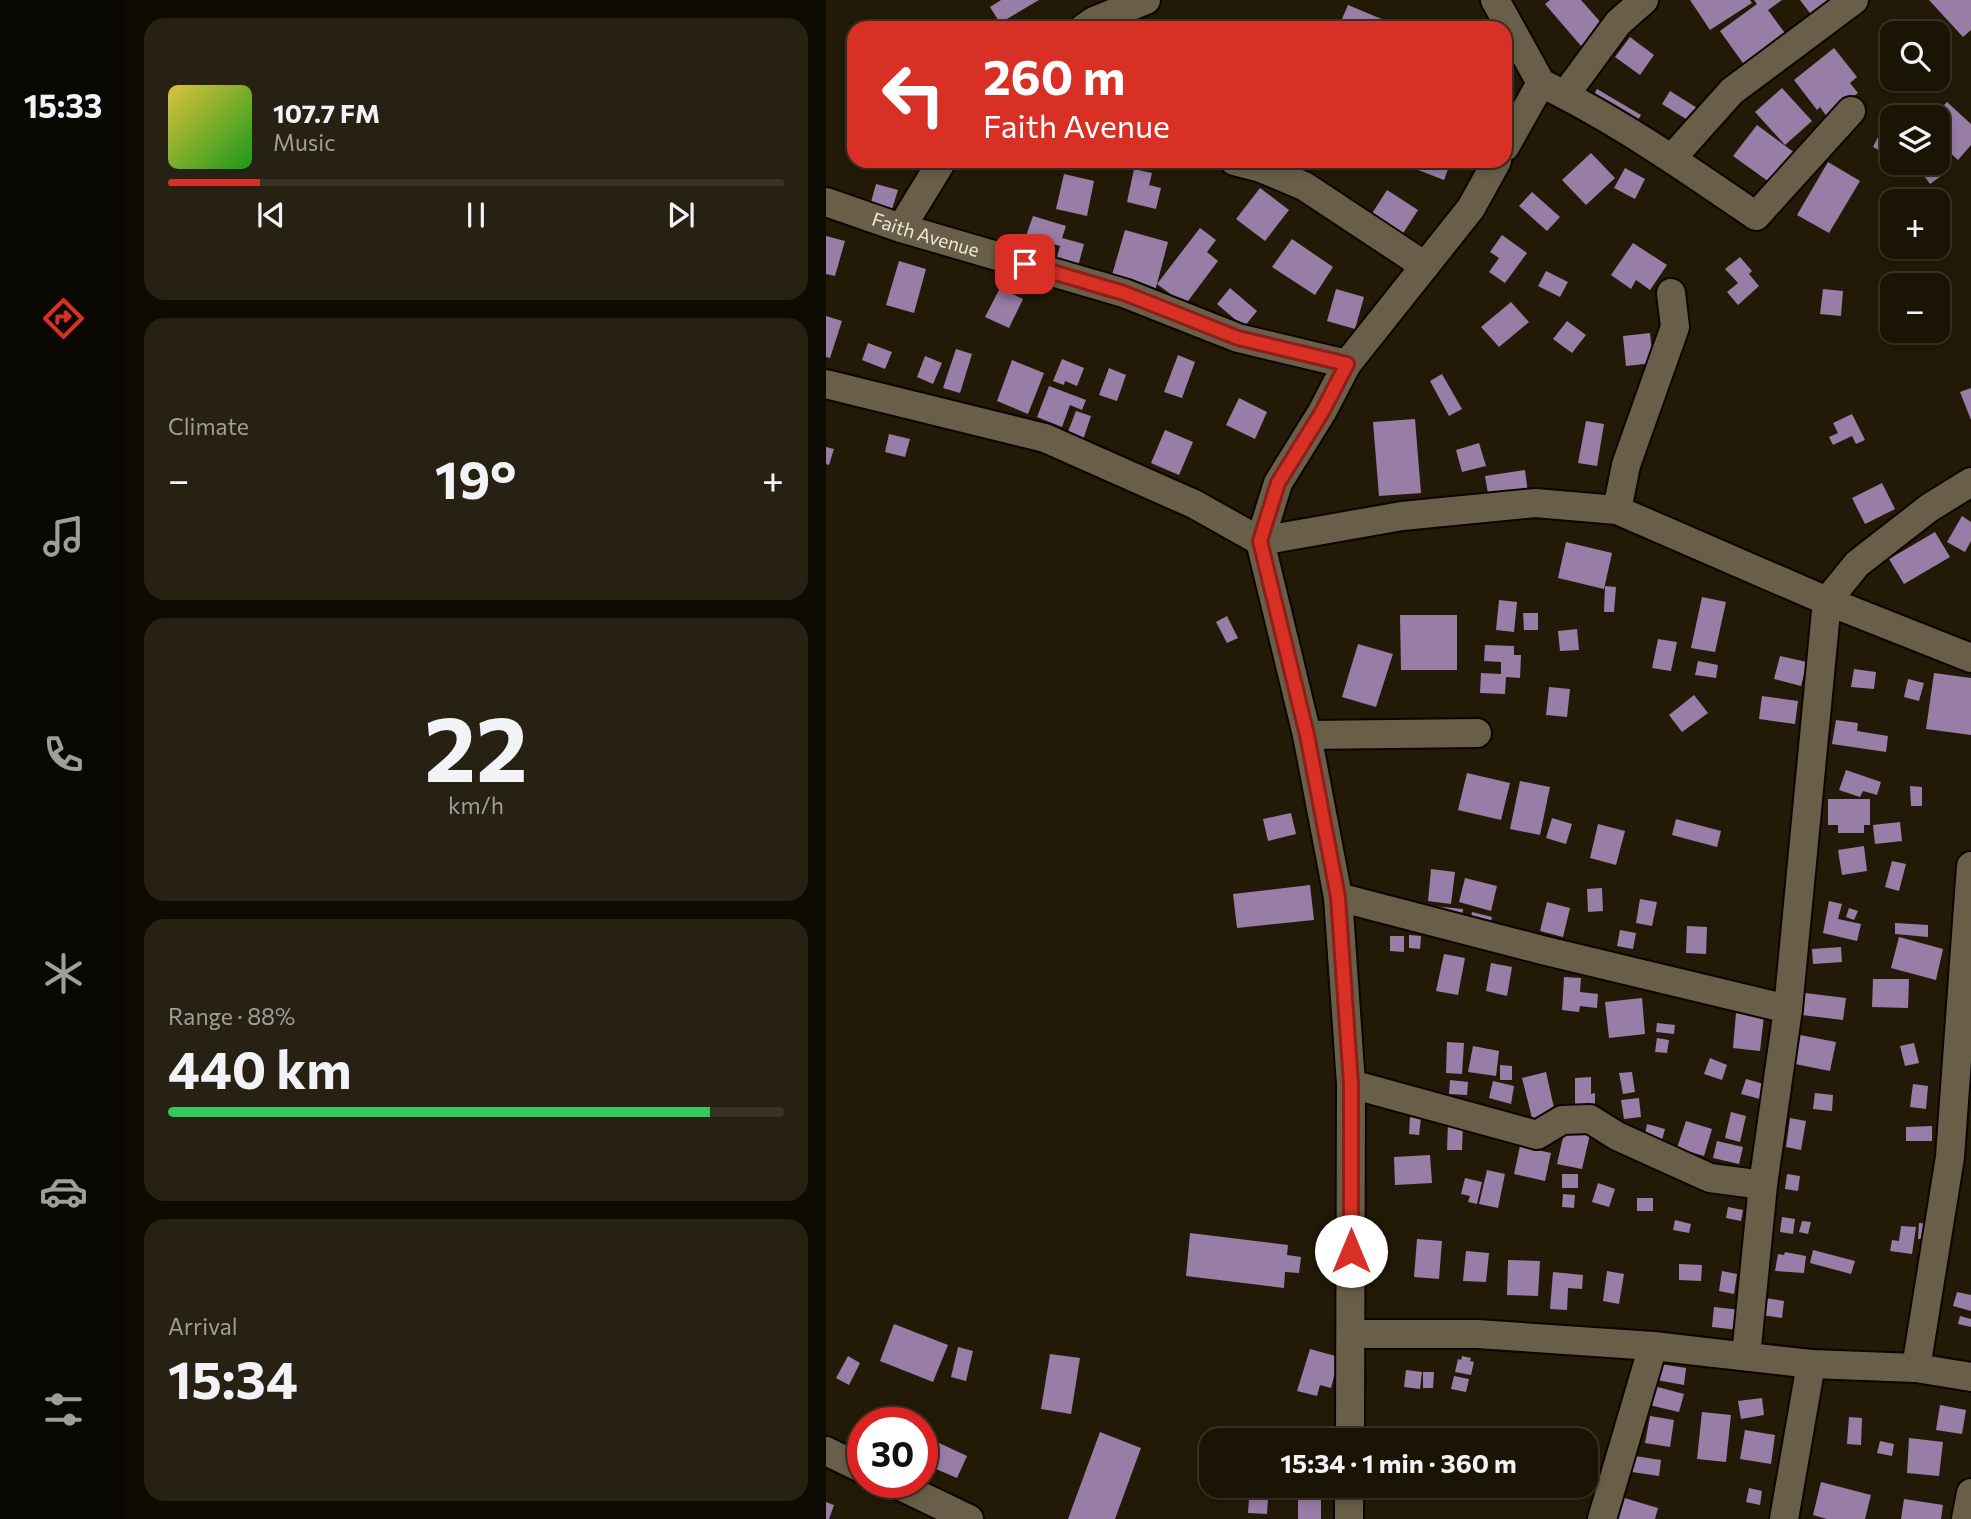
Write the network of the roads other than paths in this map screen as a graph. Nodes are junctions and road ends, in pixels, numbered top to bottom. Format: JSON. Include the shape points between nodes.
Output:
{"nodes":[{"id":1,"x":1146,"y":0,"type":"edge"},
{"id":2,"x":1494,"y":0,"type":"edge"},
{"id":3,"x":1644,"y":0,"type":"edge"},
{"id":4,"x":1854,"y":0,"type":"edge"},
{"id":5,"x":1094,"y":21,"type":"edge"},
{"id":6,"x":1508,"y":21,"type":"edge"},
{"id":7,"x":1512,"y":27,"type":"edge"},
{"id":8,"x":1553,"y":89,"type":"junction"},
{"id":9,"x":1851,"y":111,"type":"dead end"},
{"id":10,"x":1512,"y":139,"type":"edge"},
{"id":11,"x":1672,"y":158,"type":"junction"},
{"id":12,"x":938,"y":168,"type":"edge"},
{"id":13,"x":1261,"y":168,"type":"edge"},
{"id":14,"x":1493,"y":168,"type":"edge"},
{"id":15,"x":826,"y":202,"type":"edge"},
{"id":16,"x":901,"y":228,"type":"junction"},
{"id":17,"x":1425,"y":266,"type":"junction"},
{"id":18,"x":1671,"y":293,"type":"dead end"},
{"id":19,"x":1347,"y":364,"type":"junction"},
{"id":20,"x":826,"y":384,"type":"edge"},
{"id":21,"x":1971,"y":482,"type":"edge"},
{"id":22,"x":1617,"y":510,"type":"junction"},
{"id":23,"x":1260,"y":541,"type":"junction"},
{"id":24,"x":1827,"y":601,"type":"junction"},
{"id":25,"x":1971,"y":658,"type":"edge"},
{"id":26,"x":1477,"y":733,"type":"dead end"},
{"id":27,"x":1307,"y":735,"type":"junction"},
{"id":28,"x":1971,"y":866,"type":"edge"},
{"id":29,"x":1338,"y":897,"type":"junction"},
{"id":30,"x":1788,"y":1009,"type":"junction"},
{"id":31,"x":1351,"y":1084,"type":"junction"},
{"id":32,"x":1762,"y":1185,"type":"junction"},
{"id":33,"x":1352,"y":1334,"type":"junction"},
{"id":34,"x":1653,"y":1346,"type":"junction"},
{"id":35,"x":1746,"y":1356,"type":"junction"},
{"id":36,"x":1811,"y":1364,"type":"junction"},
{"id":37,"x":1916,"y":1368,"type":"junction"},
{"id":38,"x":1971,"y":1377,"type":"edge"},
{"id":39,"x":1350,"y":1428,"type":"edge"},
{"id":40,"x":826,"y":1451,"type":"edge"},
{"id":41,"x":847,"y":1461,"type":"edge"},
{"id":42,"x":1971,"y":1493,"type":"edge"},
{"id":43,"x":925,"y":1498,"type":"edge"},
{"id":44,"x":1349,"y":1498,"type":"edge"},
{"id":45,"x":969,"y":1519,"type":"edge"},
{"id":46,"x":1349,"y":1519,"type":"edge"},
{"id":47,"x":1602,"y":1519,"type":"edge"},
{"id":48,"x":1784,"y":1519,"type":"edge"},
{"id":49,"x":1966,"y":1519,"type":"edge"}],
"edges":[{"from":1,"to":5,"type":"street"},
{"from":2,"to":6,"type":"street"},
{"from":3,"to":8,"type":"street"},
{"from":4,"to":11,"type":"street","via":[[1732,91]]},
{"from":7,"to":8,"type":"street"},
{"from":8,"to":10,"type":"street"},
{"from":8,"to":11,"type":"street"},
{"from":9,"to":11,"type":"street","via":[[1756,216]]},
{"from":12,"to":16,"type":"street"},
{"from":13,"to":17,"type":"street","via":[[1304,186]]},
{"from":14,"to":17,"type":"street","via":[[1471,208]]},
{"from":15,"to":16,"type":"street","name":"Faith Avenue"},
{"from":16,"to":19,"type":"street","name":"Faith Avenue","via":[[1124,293],[1238,338]]},
{"from":17,"to":19,"type":"street"},
{"from":18,"to":22,"type":"street","via":[[1675,327],[1626,465]]},
{"from":19,"to":23,"type":"street","via":[[1278,483]]},
{"from":20,"to":23,"type":"street","via":[[1045,438],[1194,504]]},
{"from":21,"to":24,"type":"street","via":[[1857,564]]},
{"from":22,"to":23,"type":"street","via":[[1535,503],[1402,516]]},
{"from":22,"to":24,"type":"street"},
{"from":23,"to":27,"type":"street"},
{"from":24,"to":25,"type":"street"},
{"from":24,"to":30,"type":"street"},
{"from":26,"to":27,"type":"street"},
{"from":27,"to":29,"type":"street"},
{"from":28,"to":37,"type":"street","via":[[1950,1157]]},
{"from":29,"to":30,"type":"street"},
{"from":29,"to":31,"type":"street"},
{"from":30,"to":32,"type":"street"},
{"from":31,"to":32,"type":"street","via":[[1536,1135],[1562,1120],[1590,1119],[1710,1178]]},
{"from":31,"to":33,"type":"street"},
{"from":32,"to":35,"type":"street"},
{"from":33,"to":34,"type":"street","via":[[1477,1334]]},
{"from":33,"to":39,"type":"street"},
{"from":34,"to":35,"type":"street"},
{"from":34,"to":47,"type":"street"},
{"from":35,"to":36,"type":"street"},
{"from":36,"to":37,"type":"street"},
{"from":36,"to":48,"type":"street"},
{"from":37,"to":38,"type":"street"},
{"from":40,"to":41,"type":"street"},
{"from":42,"to":49,"type":"street"},
{"from":43,"to":45,"type":"street"},
{"from":44,"to":46,"type":"street"}]}
